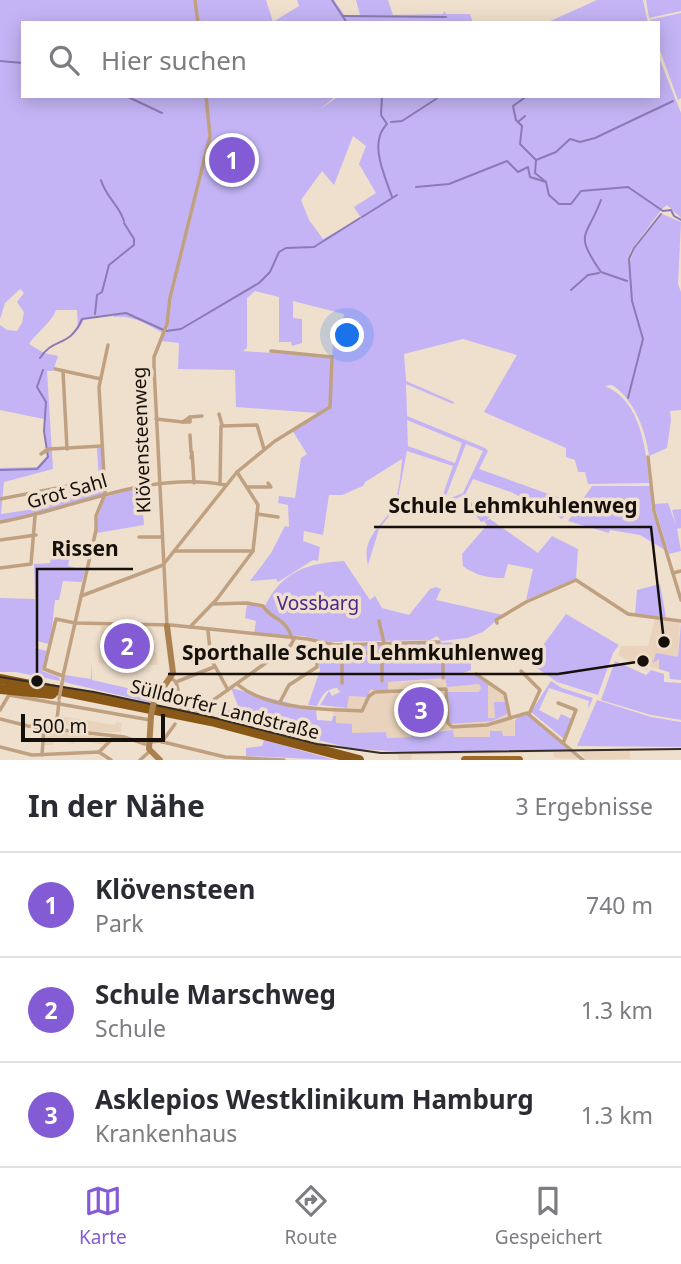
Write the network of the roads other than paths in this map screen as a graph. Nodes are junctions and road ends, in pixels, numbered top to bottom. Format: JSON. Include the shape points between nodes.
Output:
{"nodes":[{"id":1,"x":195,"y":0,"type":"edge"},
{"id":2,"x":198,"y":21,"type":"edge"},
{"id":3,"x":206,"y":98,"type":"edge"},
{"id":4,"x":108,"y":345,"type":"dead end"},
{"id":5,"x":271,"y":351,"type":"dead end"},
{"id":6,"x":55,"y":369,"type":"dead end"},
{"id":7,"x":63,"y":371,"type":"junction"},
{"id":8,"x":101,"y":379,"type":"junction"},
{"id":9,"x":219,"y":414,"type":"dead end"},
{"id":10,"x":202,"y":416,"type":"dead end"},
{"id":11,"x":156,"y":419,"type":"junction"},
{"id":12,"x":222,"y":425,"type":"junction"},
{"id":13,"x":190,"y":435,"type":"dead end"},
{"id":14,"x":102,"y":446,"type":"junction"},
{"id":15,"x":67,"y":449,"type":"junction"},
{"id":16,"x":264,"y":449,"type":"junction"},
{"id":17,"x":46,"y":451,"type":"dead end"},
{"id":18,"x":648,"y":457,"type":"dead end"},
{"id":19,"x":237,"y":472,"type":"junction"},
{"id":20,"x":104,"y":479,"type":"junction"},
{"id":21,"x":158,"y":482,"type":"junction"},
{"id":22,"x":192,"y":482,"type":"junction"},
{"id":23,"x":223,"y":485,"type":"junction"},
{"id":24,"x":248,"y":487,"type":"junction"},
{"id":25,"x":264,"y":487,"type":"dead end"},
{"id":26,"x":106,"y":494,"type":"junction"},
{"id":27,"x":0,"y":499,"type":"edge"},
{"id":28,"x":257,"y":514,"type":"junction"},
{"id":29,"x":35,"y":516,"type":"junction"},
{"id":30,"x":278,"y":517,"type":"dead end"},
{"id":31,"x":0,"y":522,"type":"edge"},
{"id":32,"x":36,"y":535,"type":"junction"},
{"id":33,"x":144,"y":537,"type":"dead end"},
{"id":34,"x":161,"y":537,"type":"junction"},
{"id":35,"x":0,"y":540,"type":"edge"},
{"id":36,"x":175,"y":551,"type":"junction"},
{"id":37,"x":253,"y":551,"type":"junction"},
{"id":38,"x":165,"y":559,"type":"junction"},
{"id":39,"x":163,"y":565,"type":"junction"},
{"id":40,"x":0,"y":568,"type":"edge"},
{"id":41,"x":681,"y":571,"type":"edge"},
{"id":42,"x":673,"y":573,"type":"junction"},
{"id":43,"x":81,"y":596,"type":"junction"},
{"id":44,"x":681,"y":600,"type":"edge"},
{"id":45,"x":212,"y":605,"type":"junction"},
{"id":46,"x":501,"y":620,"type":"dead end"},
{"id":47,"x":379,"y":621,"type":"dead end"},
{"id":48,"x":681,"y":621,"type":"edge"},
{"id":49,"x":75,"y":623,"type":"junction"},
{"id":50,"x":167,"y":626,"type":"junction"},
{"id":51,"x":190,"y":627,"type":"junction"},
{"id":52,"x":208,"y":630,"type":"junction"},
{"id":53,"x":293,"y":638,"type":"junction"},
{"id":54,"x":384,"y":643,"type":"junction"},
{"id":55,"x":435,"y":652,"type":"junction"},
{"id":56,"x":443,"y":652,"type":"junction"},
{"id":57,"x":460,"y":652,"type":"dead end"},
{"id":58,"x":382,"y":653,"type":"junction"},
{"id":59,"x":317,"y":657,"type":"dead end"},
{"id":60,"x":214,"y":667,"type":"junction"},
{"id":61,"x":521,"y":671,"type":"dead end"},
{"id":62,"x":476,"y":674,"type":"dead end"},
{"id":63,"x":63,"y":677,"type":"junction"},
{"id":64,"x":443,"y":678,"type":"dead end"},
{"id":65,"x":0,"y":679,"type":"edge"},
{"id":66,"x":174,"y":680,"type":"junction"},
{"id":67,"x":382,"y":681,"type":"dead end"},
{"id":68,"x":342,"y":683,"type":"dead end"},
{"id":69,"x":237,"y":684,"type":"junction"},
{"id":70,"x":228,"y":690,"type":"junction"},
{"id":71,"x":3,"y":693,"type":"edge"},
{"id":72,"x":155,"y":698,"type":"junction"},
{"id":73,"x":59,"y":701,"type":"junction"},
{"id":74,"x":280,"y":702,"type":"junction"},
{"id":75,"x":558,"y":703,"type":"dead end"},
{"id":76,"x":177,"y":707,"type":"junction"},
{"id":77,"x":0,"y":710,"type":"edge"},
{"id":78,"x":530,"y":713,"type":"junction"},
{"id":79,"x":150,"y":718,"type":"junction"},
{"id":80,"x":510,"y":718,"type":"junction"},
{"id":81,"x":0,"y":719,"type":"edge"},
{"id":82,"x":175,"y":724,"type":"dead end"},
{"id":83,"x":44,"y":727,"type":"junction"},
{"id":84,"x":56,"y":728,"type":"junction"},
{"id":85,"x":114,"y":737,"type":"junction"},
{"id":86,"x":564,"y":741,"type":"junction"},
{"id":87,"x":162,"y":742,"type":"junction"},
{"id":88,"x":148,"y":745,"type":"junction"},
{"id":89,"x":0,"y":747,"type":"edge"},
{"id":90,"x":99,"y":752,"type":"junction"},
{"id":91,"x":22,"y":754,"type":"junction"},
{"id":92,"x":53,"y":754,"type":"junction"},
{"id":93,"x":42,"y":755,"type":"junction"},
{"id":94,"x":225,"y":759,"type":"edge"},
{"id":95,"x":21,"y":760,"type":"edge"},
{"id":96,"x":53,"y":760,"type":"edge"},
{"id":97,"x":111,"y":760,"type":"edge"},
{"id":98,"x":140,"y":760,"type":"edge"},
{"id":99,"x":160,"y":760,"type":"edge"},
{"id":100,"x":284,"y":760,"type":"edge"},
{"id":101,"x":345,"y":760,"type":"edge"},
{"id":102,"x":359,"y":760,"type":"edge"},
{"id":103,"x":465,"y":760,"type":"edge"},
{"id":104,"x":484,"y":760,"type":"edge"},
{"id":105,"x":519,"y":760,"type":"edge"},
{"id":106,"x":583,"y":760,"type":"edge"}],
"edges":[{"from":1,"to":2,"type":"street"},
{"from":3,"to":11,"type":"street","name":"Klövensteenweg","via":[[210,136],[165,331],[154,357]]},
{"from":4,"to":8,"type":"street"},
{"from":5,"to":16,"type":"street","via":[[332,358],[331,406]]},
{"from":6,"to":7,"type":"street"},
{"from":7,"to":8,"type":"street"},
{"from":7,"to":15,"type":"street"},
{"from":8,"to":14,"type":"street"},
{"from":9,"to":12,"type":"street"},
{"from":10,"to":11,"type":"street","via":[[190,417],[190,422]]},
{"from":11,"to":21,"type":"street","name":"Klövensteenweg"},
{"from":12,"to":16,"type":"street","via":[[260,425]]},
{"from":12,"to":23,"type":"street"},
{"from":13,"to":22,"type":"street"},
{"from":14,"to":15,"type":"street"},
{"from":14,"to":20,"type":"street"},
{"from":15,"to":17,"type":"street"},
{"from":16,"to":19,"type":"street"},
{"from":18,"to":42,"type":"street","via":[[654,511]]},
{"from":19,"to":23,"type":"street"},
{"from":19,"to":24,"type":"street"},
{"from":20,"to":26,"type":"street"},
{"from":20,"to":27,"type":"street"},
{"from":21,"to":22,"type":"street","name":"Grot Sahl"},
{"from":21,"to":26,"type":"street","name":"Grot Sahl"},
{"from":21,"to":34,"type":"street","name":"Klövensteenweg"},
{"from":22,"to":23,"type":"street","name":"Grot Sahl"},
{"from":23,"to":36,"type":"street"},
{"from":24,"to":25,"type":"street"},
{"from":24,"to":28,"type":"street"},
{"from":26,"to":29,"type":"street","name":"Grot Sahl"},
{"from":26,"to":43,"type":"street","via":[[96,516]]},
{"from":28,"to":30,"type":"street"},
{"from":28,"to":37,"type":"street"},
{"from":29,"to":31,"type":"street","name":"Grot Sahl"},
{"from":29,"to":32,"type":"street"},
{"from":32,"to":35,"type":"street"},
{"from":32,"to":40,"type":"street","via":[[31,564]]},
{"from":33,"to":34,"type":"street"},
{"from":34,"to":38,"type":"street","name":"Klövensteenweg"},
{"from":36,"to":37,"type":"street"},
{"from":36,"to":38,"type":"street"},
{"from":37,"to":45,"type":"street"},
{"from":38,"to":39,"type":"street"},
{"from":39,"to":43,"type":"street"},
{"from":39,"to":50,"type":"street"},
{"from":41,"to":42,"type":"street"},
{"from":42,"to":44,"type":"street"},
{"from":43,"to":49,"type":"street"},
{"from":45,"to":51,"type":"street"},
{"from":45,"to":53,"type":"street","via":[[263,607],[284,622]]},
{"from":46,"to":48,"type":"street","via":[[576,580],[628,614]]},
{"from":47,"to":54,"type":"street"},
{"from":49,"to":50,"type":"street"},
{"from":49,"to":63,"type":"street"},
{"from":49,"to":63,"type":"street","via":[[55,620],[45,671]]},
{"from":50,"to":51,"type":"street"},
{"from":50,"to":66,"type":"street"},
{"from":51,"to":52,"type":"street"},
{"from":52,"to":53,"type":"street"},
{"from":52,"to":60,"type":"street"},
{"from":53,"to":54,"type":"street","via":[[335,645]]},
{"from":53,"to":69,"type":"street","via":[[291,645]]},
{"from":54,"to":55,"type":"street","via":[[435,642]]},
{"from":55,"to":56,"type":"street"},
{"from":55,"to":58,"type":"street"},
{"from":56,"to":57,"type":"street"},
{"from":56,"to":64,"type":"street"},
{"from":58,"to":67,"type":"street"},
{"from":58,"to":68,"type":"street","via":[[342,654]]},
{"from":59,"to":74,"type":"street","via":[[317,667],[289,685]]},
{"from":60,"to":66,"type":"street"},
{"from":60,"to":70,"type":"street"},
{"from":61,"to":78,"type":"street","via":[[540,690]]},
{"from":62,"to":80,"type":"street","via":[[505,694]]},
{"from":63,"to":73,"type":"street","bridge":true},
{"from":65,"to":102,"type":"highway","name":"Sülldorfer Landstraße","via":[[218,722]]},
{"from":66,"to":72,"type":"street"},
{"from":66,"to":76,"type":"street","via":[[180,698]]},
{"from":69,"to":70,"type":"street"},
{"from":69,"to":74,"type":"street"},
{"from":70,"to":76,"type":"street","via":[[197,711]]},
{"from":71,"to":73,"type":"street"},
{"from":71,"to":77,"type":"street"},
{"from":71,"to":101,"type":"highway","name":"Sülldorfer Landstraße","via":[[117,704]]},
{"from":72,"to":76,"type":"street"},
{"from":72,"to":79,"type":"street","bridge":true},
{"from":73,"to":79,"type":"street"},
{"from":73,"to":84,"type":"street"},
{"from":74,"to":80,"type":"street","via":[[362,711],[373,692],[446,689],[452,727],[487,726]]},
{"from":75,"to":86,"type":"street","via":[[576,710]]},
{"from":78,"to":80,"type":"street"},
{"from":78,"to":86,"type":"street"},
{"from":79,"to":88,"type":"street"},
{"from":81,"to":83,"type":"street"},
{"from":82,"to":87,"type":"street"},
{"from":83,"to":84,"type":"street"},
{"from":83,"to":93,"type":"street"},
{"from":84,"to":85,"type":"street"},
{"from":85,"to":88,"type":"street"},
{"from":85,"to":90,"type":"street"},
{"from":86,"to":106,"type":"street"},
{"from":87,"to":88,"type":"street"},
{"from":87,"to":94,"type":"street"},
{"from":88,"to":98,"type":"street"},
{"from":88,"to":99,"type":"street"},
{"from":89,"to":91,"type":"street"},
{"from":90,"to":92,"type":"street"},
{"from":90,"to":97,"type":"street"},
{"from":91,"to":93,"type":"street"},
{"from":91,"to":95,"type":"street"},
{"from":92,"to":93,"type":"street"},
{"from":92,"to":96,"type":"street"},
{"from":94,"to":100,"type":"street"},
{"from":103,"to":104,"type":"main road"},
{"from":104,"to":105,"type":"main road"}]}
